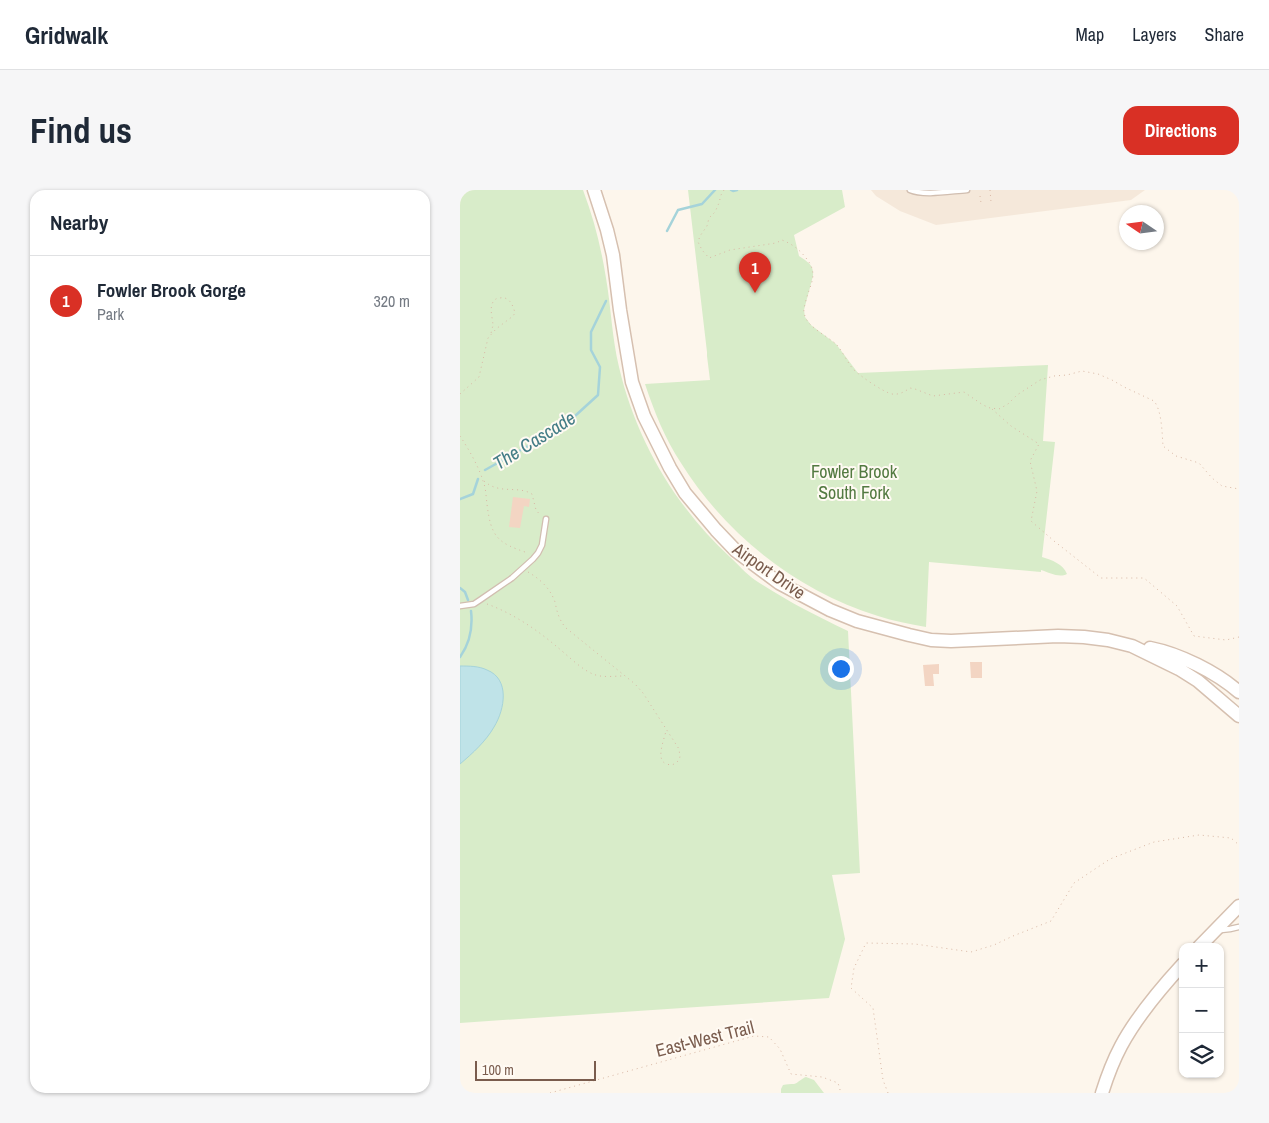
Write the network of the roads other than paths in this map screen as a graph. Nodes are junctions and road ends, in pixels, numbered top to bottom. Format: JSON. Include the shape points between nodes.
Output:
{"nodes":[{"id":1,"x":594,"y":190,"type":"edge"},
{"id":2,"x":910,"y":190,"type":"edge"},
{"id":3,"x":967,"y":190,"type":"edge"},
{"id":4,"x":546,"y":519,"type":"road end"},
{"id":5,"x":460,"y":606,"type":"edge"},
{"id":6,"x":1127,"y":645,"type":"junction"},
{"id":7,"x":1239,"y":692,"type":"edge"},
{"id":8,"x":1239,"y":716,"type":"edge"},
{"id":9,"x":1239,"y":906,"type":"edge"},
{"id":10,"x":1239,"y":927,"type":"edge"},
{"id":11,"x":1214,"y":930,"type":"junction"},
{"id":12,"x":1203,"y":943,"type":"edge"},
{"id":13,"x":1179,"y":969,"type":"edge"},
{"id":14,"x":1103,"y":1091,"type":"edge"}],
"edges":[{"from":1,"to":6,"type":"main road","name":"Airport Drive","via":[[613,255],[631,375],[644,416],[685,493],[736,551],[779,583],[830,610],[857,622],[909,636],[951,641],[1084,637]]},
{"from":2,"to":3,"type":"lane","via":[[936,193]]},
{"from":4,"to":5,"type":"lane","via":[[542,545],[536,556],[512,578],[474,604]]},
{"from":6,"to":7,"type":"main road","name":"Airport Drive","via":[[1153,648],[1173,655],[1214,673]]},
{"from":6,"to":8,"type":"main road","name":"Airport Drive","via":[[1179,669]]},
{"from":9,"to":11,"type":"main road"},
{"from":10,"to":11,"type":"lane"},
{"from":11,"to":12,"type":"main road"},
{"from":13,"to":14,"type":"main road","via":[[1133,1027]]}]}
